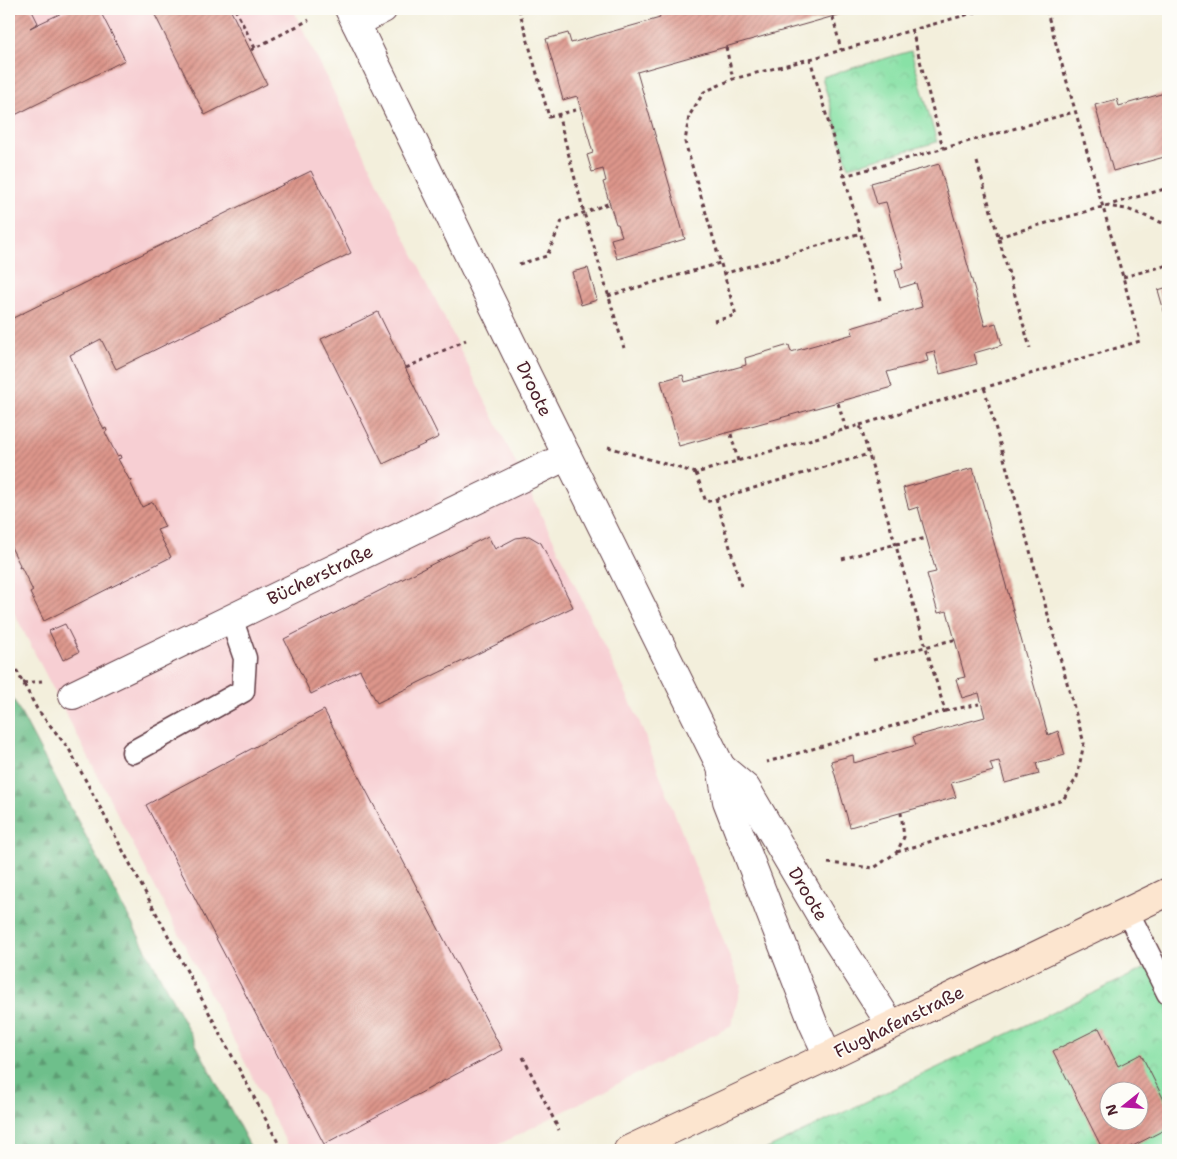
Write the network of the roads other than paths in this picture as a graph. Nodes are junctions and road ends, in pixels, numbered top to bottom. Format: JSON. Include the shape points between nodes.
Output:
{"nodes":[{"id":1,"x":383,"y":9,"type":"edge"},
{"id":2,"x":353,"y":16,"type":"edge"},
{"id":3,"x":567,"y":456,"type":"junction"},
{"id":4,"x":231,"y":618,"type":"junction"},
{"id":5,"x":73,"y":695,"type":"dead end"},
{"id":6,"x":133,"y":752,"type":"dead end"},
{"id":7,"x":721,"y":767,"type":"junction"},
{"id":8,"x":1168,"y":892,"type":"edge"},
{"id":9,"x":1126,"y":912,"type":"junction"},
{"id":10,"x":1168,"y":993,"type":"edge"},
{"id":11,"x":891,"y":1025,"type":"junction"},
{"id":12,"x":828,"y":1056,"type":"junction"},
{"id":13,"x":628,"y":1150,"type":"edge"}],
"edges":[{"from":1,"to":2,"type":"street"},
{"from":2,"to":3,"type":"street","name":"Droote"},
{"from":3,"to":4,"type":"street","name":"Bücherstraße"},
{"from":3,"to":7,"type":"street","name":"Droote"},
{"from":4,"to":5,"type":"street","name":"Bücherstraße"},
{"from":4,"to":6,"type":"lane","via":[[245,658],[243,692]]},
{"from":7,"to":11,"type":"street","name":"Droote","via":[[746,788],[821,916]]},
{"from":7,"to":12,"type":"street","name":"Droote","via":[[727,801]]},
{"from":8,"to":9,"type":"main road","name":"Flughafenstraße"},
{"from":9,"to":10,"type":"lane"},
{"from":9,"to":11,"type":"main road","name":"Flughafenstraße"},
{"from":11,"to":12,"type":"main road","name":"Flughafenstraße"},
{"from":12,"to":13,"type":"main road","name":"Flughafenstraße"}]}
